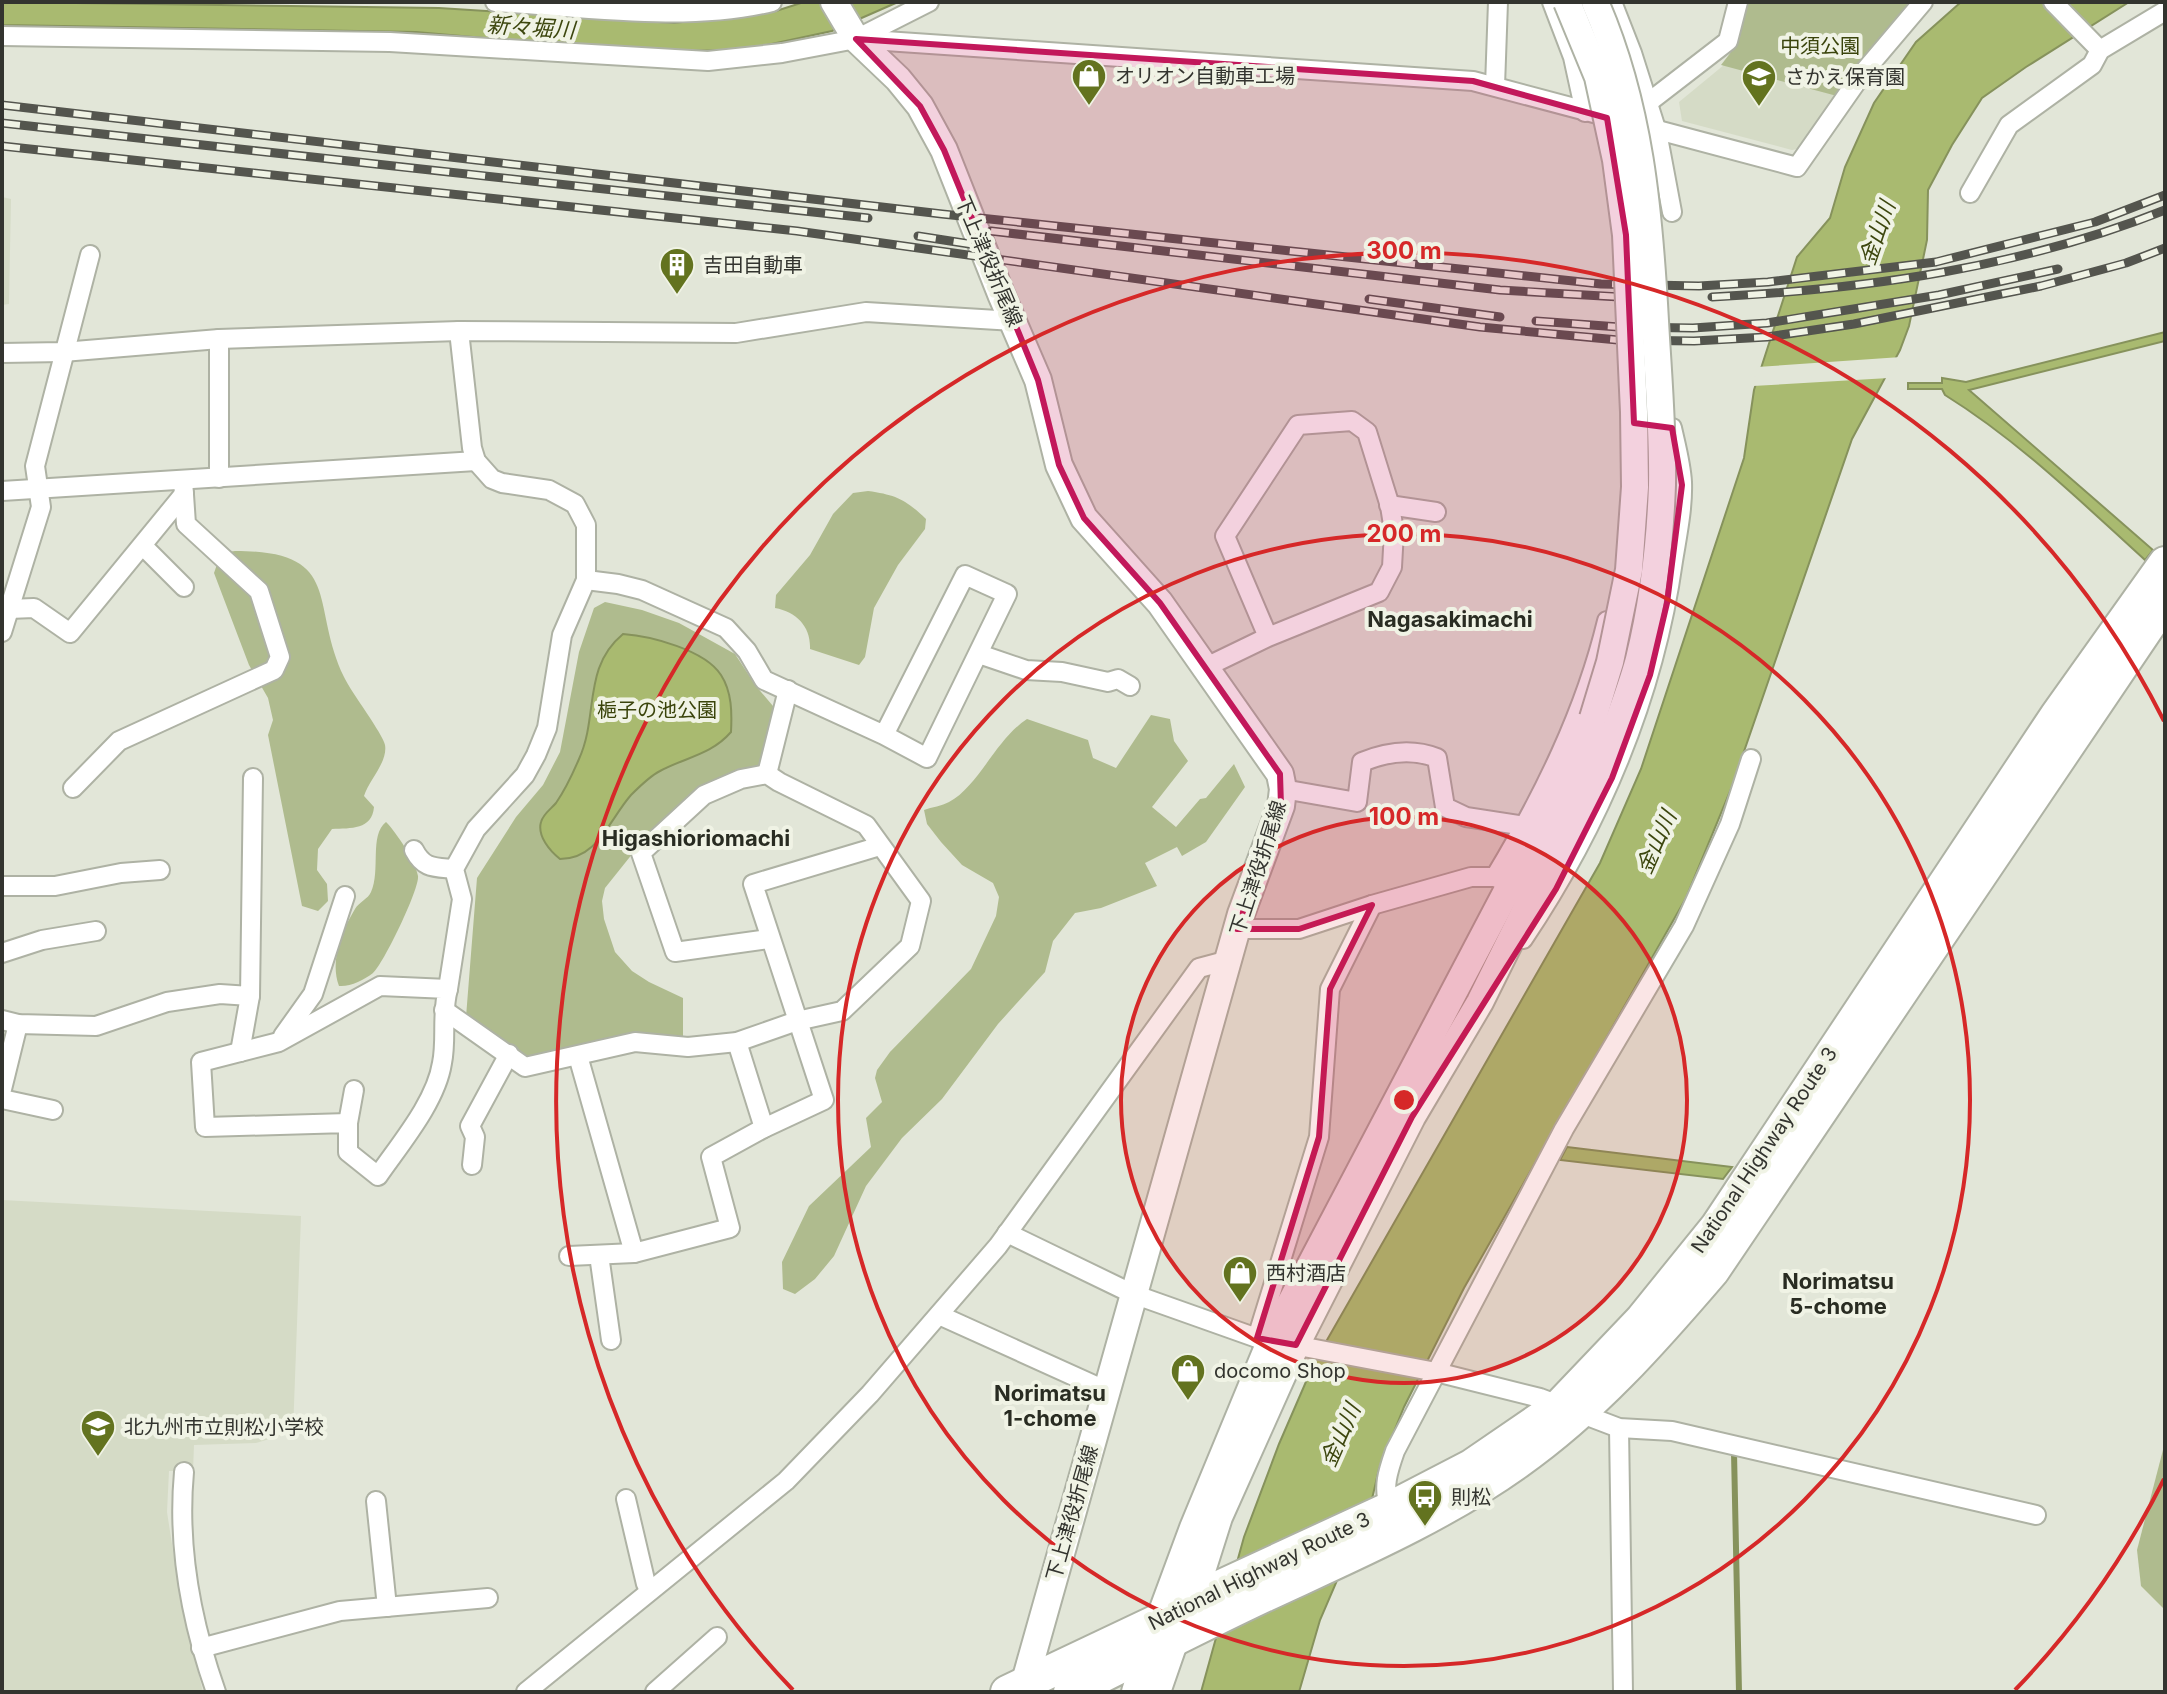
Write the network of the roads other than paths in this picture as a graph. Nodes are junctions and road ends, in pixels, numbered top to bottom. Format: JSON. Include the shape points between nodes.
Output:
{"nodes":[{"id":1,"x":495,"y":2,"type":"edge"},
{"id":2,"x":772,"y":2,"type":"edge"},
{"id":3,"x":834,"y":2,"type":"edge"},
{"id":4,"x":929,"y":2,"type":"edge"},
{"id":5,"x":1498,"y":2,"type":"edge"},
{"id":6,"x":1552,"y":2,"type":"edge"},
{"id":7,"x":1567,"y":2,"type":"edge"},
{"id":8,"x":1595,"y":2,"type":"edge"},
{"id":9,"x":1612,"y":2,"type":"edge"},
{"id":10,"x":1738,"y":2,"type":"edge"},
{"id":11,"x":1923,"y":2,"type":"edge"},
{"id":12,"x":2053,"y":2,"type":"edge"},
{"id":13,"x":2165,"y":11,"type":"edge"},
{"id":14,"x":2,"y":36,"type":"edge"},
{"id":15,"x":856,"y":39,"type":"junction"},
{"id":16,"x":2100,"y":50,"type":"junction"},
{"id":17,"x":1495,"y":86,"type":"junction"},
{"id":18,"x":1649,"y":102,"type":"junction"},
{"id":19,"x":1585,"y":112,"type":"junction"},
{"id":20,"x":1657,"y":132,"type":"junction"},
{"id":21,"x":1970,"y":193,"type":"dead end"},
{"id":22,"x":1672,"y":212,"type":"dead end"},
{"id":23,"x":90,"y":255,"type":"dead end"},
{"id":24,"x":1014,"y":321,"type":"junction"},
{"id":25,"x":459,"y":331,"type":"junction"},
{"id":26,"x":219,"y":339,"type":"junction"},
{"id":27,"x":63,"y":352,"type":"junction"},
{"id":28,"x":2,"y":353,"type":"edge"},
{"id":29,"x":476,"y":461,"type":"junction"},
{"id":30,"x":219,"y":478,"type":"junction"},
{"id":31,"x":183,"y":487,"type":"junction"},
{"id":32,"x":38,"y":488,"type":"junction"},
{"id":33,"x":2,"y":491,"type":"edge"},
{"id":34,"x":1389,"y":505,"type":"junction"},
{"id":35,"x":1436,"y":512,"type":"dead end"},
{"id":36,"x":143,"y":546,"type":"junction"},
{"id":37,"x":2165,"y":563,"type":"edge"},
{"id":38,"x":586,"y":580,"type":"junction"},
{"id":39,"x":184,"y":587,"type":"dead end"},
{"id":40,"x":2165,"y":602,"type":"edge"},
{"id":41,"x":9,"y":609,"type":"junction"},
{"id":42,"x":2,"y":632,"type":"edge"},
{"id":43,"x":1268,"y":637,"type":"junction"},
{"id":44,"x":979,"y":654,"type":"junction"},
{"id":45,"x":1206,"y":667,"type":"junction"},
{"id":46,"x":1130,"y":686,"type":"dead end"},
{"id":47,"x":788,"y":690,"type":"junction"},
{"id":48,"x":1604,"y":723,"type":"junction"},
{"id":49,"x":884,"y":735,"type":"junction"},
{"id":50,"x":1751,"y":759,"type":"dead end"},
{"id":51,"x":767,"y":774,"type":"junction"},
{"id":52,"x":253,"y":778,"type":"dead end"},
{"id":53,"x":73,"y":788,"type":"dead end"},
{"id":54,"x":1283,"y":789,"type":"junction"},
{"id":55,"x":1526,"y":826,"type":"junction"},
{"id":56,"x":880,"y":846,"type":"junction"},
{"id":57,"x":414,"y":850,"type":"dead end"},
{"id":58,"x":454,"y":869,"type":"junction"},
{"id":59,"x":160,"y":870,"type":"dead end"},
{"id":60,"x":1503,"y":881,"type":"junction"},
{"id":61,"x":2,"y":886,"type":"edge"},
{"id":62,"x":345,"y":896,"type":"dead end"},
{"id":63,"x":1372,"y":905,"type":"junction"},
{"id":64,"x":1237,"y":929,"type":"junction"},
{"id":65,"x":96,"y":931,"type":"dead end"},
{"id":66,"x":769,"y":939,"type":"junction"},
{"id":67,"x":2,"y":953,"type":"edge"},
{"id":68,"x":1229,"y":960,"type":"junction"},
{"id":69,"x":448,"y":989,"type":"junction"},
{"id":70,"x":250,"y":996,"type":"junction"},
{"id":71,"x":1480,"y":1002,"type":"junction"},
{"id":72,"x":444,"y":1010,"type":"junction"},
{"id":73,"x":797,"y":1021,"type":"junction"},
{"id":74,"x":10,"y":1022,"type":"edge"},
{"id":75,"x":279,"y":1042,"type":"junction"},
{"id":76,"x":737,"y":1042,"type":"junction"},
{"id":77,"x":240,"y":1052,"type":"junction"},
{"id":78,"x":509,"y":1054,"type":"junction"},
{"id":79,"x":578,"y":1056,"type":"junction"},
{"id":80,"x":2,"y":1089,"type":"edge"},
{"id":81,"x":354,"y":1090,"type":"dead end"},
{"id":82,"x":2,"y":1099,"type":"edge"},
{"id":83,"x":53,"y":1110,"type":"dead end"},
{"id":84,"x":348,"y":1123,"type":"junction"},
{"id":85,"x":764,"y":1128,"type":"junction"},
{"id":86,"x":472,"y":1165,"type":"dead end"},
{"id":87,"x":1007,"y":1233,"type":"junction"},
{"id":88,"x":634,"y":1253,"type":"junction"},
{"id":89,"x":599,"y":1255,"type":"junction"},
{"id":90,"x":569,"y":1256,"type":"dead end"},
{"id":91,"x":1133,"y":1294,"type":"junction"},
{"id":92,"x":939,"y":1315,"type":"junction"},
{"id":93,"x":611,"y":1340,"type":"dead end"},
{"id":94,"x":1264,"y":1340,"type":"junction"},
{"id":95,"x":1296,"y":1345,"type":"junction"},
{"id":96,"x":1436,"y":1372,"type":"junction"},
{"id":97,"x":1107,"y":1391,"type":"junction"},
{"id":98,"x":1570,"y":1409,"type":"junction"},
{"id":99,"x":1619,"y":1428,"type":"junction"},
{"id":100,"x":184,"y":1472,"type":"dead end"},
{"id":101,"x":626,"y":1499,"type":"dead end"},
{"id":102,"x":376,"y":1501,"type":"dead end"},
{"id":103,"x":1386,"y":1510,"type":"junction"},
{"id":104,"x":2036,"y":1515,"type":"dead end"},
{"id":105,"x":646,"y":1584,"type":"dead end"},
{"id":106,"x":488,"y":1598,"type":"dead end"},
{"id":107,"x":387,"y":1607,"type":"junction"},
{"id":108,"x":1205,"y":1609,"type":"junction"},
{"id":109,"x":1167,"y":1630,"type":"junction"},
{"id":110,"x":717,"y":1637,"type":"dead end"},
{"id":111,"x":201,"y":1648,"type":"junction"},
{"id":112,"x":1146,"y":1655,"type":"junction"},
{"id":113,"x":1018,"y":1689,"type":"edge"},
{"id":114,"x":216,"y":1692,"type":"edge"},
{"id":115,"x":526,"y":1692,"type":"edge"},
{"id":116,"x":655,"y":1692,"type":"edge"},
{"id":117,"x":1070,"y":1692,"type":"edge"},
{"id":118,"x":1135,"y":1692,"type":"edge"},
{"id":119,"x":1157,"y":1692,"type":"edge"},
{"id":120,"x":1623,"y":1692,"type":"edge"}],
"edges":[{"from":1,"to":2,"type":"street","via":[[689,13]]},
{"from":3,"to":15,"type":"street","name":"下上津役折尾線"},
{"from":4,"to":15,"type":"street"},
{"from":5,"to":17,"type":"street"},
{"from":6,"to":19,"type":"street","via":[[1573,57]]},
{"from":7,"to":48,"type":"street","bridge":true,"via":[[1598,77],[1626,235],[1635,487],[1629,570]]},
{"from":8,"to":48,"type":"street","bridge":true,"via":[[1625,85],[1644,172],[1662,484],[1655,573],[1639,660]]},
{"from":9,"to":18,"type":"street"},
{"from":10,"to":18,"type":"street","via":[[1728,41]]},
{"from":11,"to":20,"type":"street","via":[[1862,74],[1797,167]]},
{"from":12,"to":16,"type":"street"},
{"from":13,"to":16,"type":"street"},
{"from":14,"to":15,"type":"street","via":[[390,42],[708,61]]},
{"from":15,"to":17,"type":"street"},
{"from":15,"to":24,"type":"street","name":"下上津役折尾線","via":[[920,106],[944,150]]},
{"from":16,"to":21,"type":"street","via":[[2092,65],[2009,125]]},
{"from":17,"to":19,"type":"street"},
{"from":18,"to":20,"type":"street"},
{"from":19,"to":20,"type":"street"},
{"from":20,"to":22,"type":"street"},
{"from":23,"to":27,"type":"street"},
{"from":24,"to":25,"type":"street","via":[[866,312],[736,333]]},
{"from":24,"to":45,"type":"street","name":"下上津役折尾線","via":[[1038,380],[1059,465],[1084,518],[1160,603]]},
{"from":25,"to":26,"type":"street"},
{"from":25,"to":29,"type":"street"},
{"from":26,"to":27,"type":"street"},
{"from":26,"to":30,"type":"street"},
{"from":27,"to":28,"type":"street"},
{"from":27,"to":32,"type":"street","via":[[35,466]]},
{"from":29,"to":30,"type":"street"},
{"from":29,"to":38,"type":"street","via":[[492,479],[549,490],[575,504],[586,525]]},
{"from":30,"to":31,"type":"street"},
{"from":31,"to":32,"type":"street"},
{"from":31,"to":36,"type":"street"},
{"from":31,"to":53,"type":"street","via":[[186,524],[259,591],[280,657],[274,670],[119,741]]},
{"from":32,"to":33,"type":"street"},
{"from":32,"to":41,"type":"street","via":[[41,507]]},
{"from":34,"to":35,"type":"street"},
{"from":34,"to":43,"type":"street","via":[[1394,555],[1379,592]]},
{"from":34,"to":43,"type":"street","via":[[1367,432],[1352,421],[1298,425],[1225,536]]},
{"from":36,"to":39,"type":"street"},
{"from":36,"to":41,"type":"street","via":[[70,633],[34,608]]},
{"from":37,"to":98,"type":"highway","name":"National Highway Route 3","via":[[2056,716],[1717,1226]]},
{"from":38,"to":47,"type":"street","via":[[642,590],[726,628],[764,680]]},
{"from":38,"to":58,"type":"street","via":[[562,635],[547,728],[536,755],[525,775],[476,829]]},
{"from":40,"to":98,"type":"highway","name":"National Highway Route 3","via":[[1713,1271],[1649,1346]]},
{"from":41,"to":42,"type":"street"},
{"from":43,"to":45,"type":"street"},
{"from":44,"to":46,"type":"street","via":[[1026,670],[1118,679]]},
{"from":44,"to":49,"type":"street","via":[[927,758]]},
{"from":44,"to":49,"type":"street","via":[[1007,594],[965,575]]},
{"from":45,"to":54,"type":"street","name":"下上津役折尾線","via":[[1280,774]]},
{"from":47,"to":49,"type":"street"},
{"from":47,"to":51,"type":"street"},
{"from":48,"to":60,"type":"street"},
{"from":48,"to":71,"type":"street"},
{"from":50,"to":96,"type":"street","via":[[1730,824],[1684,926],[1564,1129]]},
{"from":51,"to":56,"type":"street","via":[[866,825]]},
{"from":51,"to":66,"type":"street","via":[[704,795],[641,853],[675,952]]},
{"from":52,"to":70,"type":"street"},
{"from":54,"to":55,"type":"street","via":[[1357,802],[1362,762],[1383,753],[1423,752],[1437,758],[1445,807],[1466,817]]},
{"from":54,"to":64,"type":"street","name":"下上津役折尾線"},
{"from":55,"to":60,"type":"street"},
{"from":55,"to":71,"type":"street","via":[[1586,694],[1605,629],[1623,550],[1626,477],[1638,424],[1672,428],[1681,472],[1680,513],[1650,675],[1612,778],[1556,889]]},
{"from":56,"to":66,"type":"street","via":[[753,884]]},
{"from":56,"to":73,"type":"street","via":[[921,901],[910,946],[842,1011]]},
{"from":57,"to":58,"type":"street","via":[[428,866]]},
{"from":58,"to":69,"type":"street","via":[[462,899]]},
{"from":59,"to":61,"type":"street","via":[[55,886]]},
{"from":60,"to":63,"type":"street","via":[[1471,877]]},
{"from":60,"to":94,"type":"street"},
{"from":62,"to":75,"type":"street","via":[[313,994]]},
{"from":63,"to":64,"type":"street","via":[[1299,929]]},
{"from":63,"to":94,"type":"street","via":[[1330,989],[1319,1137]]},
{"from":64,"to":68,"type":"street","name":"下上津役折尾線"},
{"from":65,"to":67,"type":"street"},
{"from":66,"to":73,"type":"street"},
{"from":68,"to":87,"type":"street","via":[[1199,968]]},
{"from":68,"to":91,"type":"street","name":"下上津役折尾線"},
{"from":69,"to":72,"type":"street"},
{"from":69,"to":75,"type":"street","via":[[380,986]]},
{"from":70,"to":74,"type":"street","via":[[220,994],[167,1002],[96,1026]]},
{"from":70,"to":77,"type":"street"},
{"from":71,"to":95,"type":"street","via":[[1412,1117]]},
{"from":72,"to":78,"type":"street"},
{"from":72,"to":84,"type":"street","via":[[442,1064],[434,1087],[378,1176],[348,1152]]},
{"from":73,"to":76,"type":"street"},
{"from":73,"to":85,"type":"street","via":[[824,1100]]},
{"from":74,"to":80,"type":"street"},
{"from":75,"to":77,"type":"street"},
{"from":76,"to":79,"type":"street","via":[[688,1047],[635,1042]]},
{"from":76,"to":85,"type":"street"},
{"from":77,"to":84,"type":"street","via":[[201,1062],[205,1127]]},
{"from":78,"to":79,"type":"street","via":[[525,1067]]},
{"from":78,"to":86,"type":"street","via":[[470,1126],[475,1137]]},
{"from":79,"to":88,"type":"street"},
{"from":81,"to":84,"type":"street"},
{"from":82,"to":83,"type":"street"},
{"from":85,"to":88,"type":"street","via":[[711,1157],[730,1228]]},
{"from":87,"to":91,"type":"street"},
{"from":87,"to":92,"type":"street"},
{"from":88,"to":89,"type":"street"},
{"from":89,"to":90,"type":"street"},
{"from":89,"to":93,"type":"street"},
{"from":91,"to":94,"type":"street"},
{"from":91,"to":97,"type":"street","name":"下上津役折尾線"},
{"from":92,"to":97,"type":"street"},
{"from":92,"to":115,"type":"street","via":[[786,1481]]},
{"from":94,"to":95,"type":"street"},
{"from":94,"to":109,"type":"street","via":[[1193,1528]]},
{"from":95,"to":96,"type":"street"},
{"from":95,"to":108,"type":"street","via":[[1219,1517]]},
{"from":96,"to":98,"type":"street"},
{"from":96,"to":103,"type":"street","via":[[1395,1451],[1387,1475]]},
{"from":97,"to":113,"type":"street","name":"下上津役折尾線"},
{"from":98,"to":99,"type":"street"},
{"from":98,"to":103,"type":"highway","name":"National Highway Route 3"},
{"from":98,"to":108,"type":"highway","name":"National Highway Route 3","via":[[1519,1462],[1467,1496],[1370,1547]]},
{"from":99,"to":104,"type":"street","via":[[1672,1431]]},
{"from":99,"to":120,"type":"street"},
{"from":100,"to":111,"type":"street","via":[[184,1562]]},
{"from":101,"to":105,"type":"street"},
{"from":102,"to":107,"type":"street"},
{"from":103,"to":108,"type":"highway","name":"National Highway Route 3","via":[[1225,1585]]},
{"from":106,"to":107,"type":"street"},
{"from":107,"to":111,"type":"street","via":[[340,1611]]},
{"from":108,"to":109,"type":"highway","name":"National Highway Route 3"},
{"from":109,"to":112,"type":"highway","name":"National Highway Route 3"},
{"from":109,"to":113,"type":"highway","name":"National Highway Route 3"},
{"from":109,"to":119,"type":"street"},
{"from":110,"to":116,"type":"street"},
{"from":111,"to":114,"type":"street"},
{"from":112,"to":117,"type":"highway","name":"National Highway Route 3"},
{"from":112,"to":118,"type":"street"}]}
